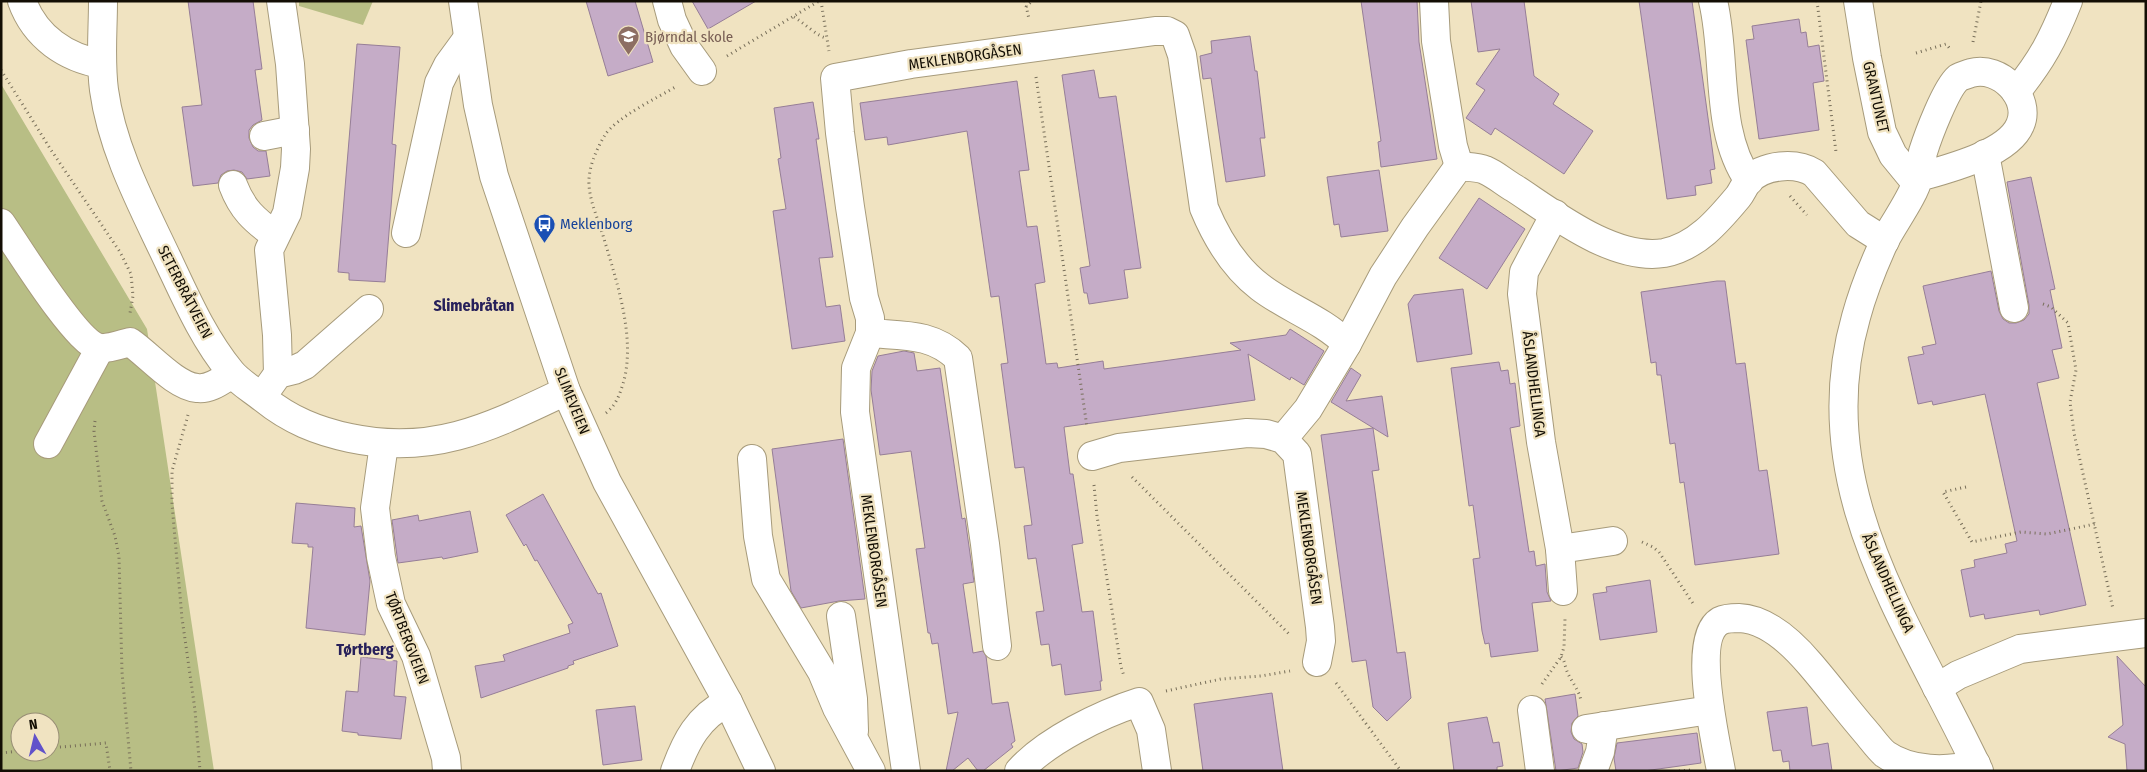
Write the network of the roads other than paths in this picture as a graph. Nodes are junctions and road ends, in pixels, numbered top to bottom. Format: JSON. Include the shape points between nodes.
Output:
{"nodes":[{"id":1,"x":22,"y":1,"type":"edge"},
{"id":2,"x":103,"y":1,"type":"edge"},
{"id":3,"x":282,"y":1,"type":"edge"},
{"id":4,"x":463,"y":1,"type":"edge"},
{"id":5,"x":667,"y":1,"type":"edge"},
{"id":6,"x":1434,"y":1,"type":"edge"},
{"id":7,"x":1858,"y":1,"type":"edge"},
{"id":8,"x":2068,"y":1,"type":"edge"},
{"id":9,"x":1716,"y":2,"type":"edge"},
{"id":10,"x":467,"y":39,"type":"junction"},
{"id":11,"x":102,"y":64,"type":"junction"},
{"id":12,"x":702,"y":71,"type":"road end"},
{"id":13,"x":2016,"y":92,"type":"junction"},
{"id":14,"x":295,"y":130,"type":"junction"},
{"id":15,"x":264,"y":136,"type":"dead end"},
{"id":16,"x":1985,"y":154,"type":"junction"},
{"id":17,"x":1459,"y":166,"type":"junction"},
{"id":18,"x":1918,"y":180,"type":"junction"},
{"id":19,"x":1749,"y":181,"type":"junction"},
{"id":20,"x":233,"y":185,"type":"dead end"},
{"id":21,"x":1555,"y":214,"type":"junction"},
{"id":22,"x":1,"y":223,"type":"edge"},
{"id":23,"x":406,"y":233,"type":"dead end"},
{"id":24,"x":275,"y":235,"type":"junction"},
{"id":25,"x":1885,"y":241,"type":"junction"},
{"id":26,"x":2014,"y":308,"type":"road end"},
{"id":27,"x":369,"y":309,"type":"dead end"},
{"id":28,"x":870,"y":333,"type":"junction"},
{"id":29,"x":1342,"y":338,"type":"junction"},
{"id":30,"x":111,"y":346,"type":"junction"},
{"id":31,"x":232,"y":374,"type":"junction"},
{"id":32,"x":278,"y":374,"type":"junction"},
{"id":33,"x":566,"y":391,"type":"junction"},
{"id":34,"x":261,"y":397,"type":"junction"},
{"id":35,"x":1283,"y":438,"type":"junction"},
{"id":36,"x":48,"y":444,"type":"dead end"},
{"id":37,"x":384,"y":444,"type":"junction"},
{"id":38,"x":1092,"y":456,"type":"dead end"},
{"id":39,"x":752,"y":459,"type":"dead end"},
{"id":40,"x":1613,"y":541,"type":"road end"},
{"id":41,"x":1560,"y":549,"type":"junction"},
{"id":42,"x":1563,"y":591,"type":"road end"},
{"id":43,"x":841,"y":616,"type":"dead end"},
{"id":44,"x":2146,"y":633,"type":"edge"},
{"id":45,"x":997,"y":646,"type":"dead end"},
{"id":46,"x":1317,"y":662,"type":"road end"},
{"id":47,"x":1937,"y":688,"type":"junction"},
{"id":48,"x":728,"y":702,"type":"junction"},
{"id":49,"x":1532,"y":710,"type":"road end"},
{"id":50,"x":1710,"y":710,"type":"junction"},
{"id":51,"x":855,"y":740,"type":"junction"},
{"id":52,"x":1725,"y":768,"type":"edge"},
{"id":53,"x":1978,"y":768,"type":"edge"},
{"id":54,"x":447,"y":771,"type":"edge"},
{"id":55,"x":675,"y":771,"type":"edge"},
{"id":56,"x":761,"y":771,"type":"edge"},
{"id":57,"x":872,"y":771,"type":"edge"},
{"id":58,"x":906,"y":771,"type":"edge"},
{"id":59,"x":1020,"y":771,"type":"edge"},
{"id":60,"x":1157,"y":771,"type":"edge"},
{"id":61,"x":1540,"y":771,"type":"edge"},
{"id":62,"x":1593,"y":771,"type":"edge"}],
"edges":[{"from":1,"to":11,"type":"street","via":[[35,25],[59,48],[83,61]]},
{"from":2,"to":11,"type":"street","name":"SETERBRÅTVEIEN"},
{"from":3,"to":14,"type":"street"},
{"from":4,"to":10,"type":"street","name":"SLIMEVEIEN"},
{"from":5,"to":12,"type":"street","via":[[684,46]]},
{"from":6,"to":17,"type":"street","via":[[1436,42]]},
{"from":7,"to":18,"type":"street","name":"GRANTUNET","via":[[1882,132],[1893,155]]},
{"from":8,"to":13,"type":"street","via":[[2054,38]]},
{"from":9,"to":19,"type":"street","via":[[1729,131]]},
{"from":10,"to":23,"type":"street","via":[[439,83]]},
{"from":10,"to":33,"type":"street","name":"SLIMEVEIEN","via":[[494,176]]},
{"from":11,"to":31,"type":"street","name":"SETERBRÅTVEIEN","via":[[109,118],[120,153],[201,329]]},
{"from":13,"to":16,"type":"street","via":[[2021,106],[2021,125],[2009,139]]},
{"from":13,"to":18,"type":"street","name":"ÅSLANDHELLINGA","via":[[1996,74],[1985,71],[1958,78],[1948,92],[1923,153]]},
{"from":14,"to":15,"type":"street"},
{"from":14,"to":24,"type":"street","via":[[295,168],[290,195],[286,213]]},
{"from":16,"to":18,"type":"street"},
{"from":16,"to":26,"type":"street"},
{"from":17,"to":21,"type":"street","via":[[1485,170]]},
{"from":17,"to":29,"type":"street"},
{"from":18,"to":25,"type":"street","name":"ÅSLANDHELLINGA"},
{"from":19,"to":21,"type":"street","via":[[1706,232],[1691,243],[1664,252],[1631,252],[1586,234]]},
{"from":19,"to":25,"type":"street","via":[[1760,172],[1792,165],[1806,168],[1858,224]]},
{"from":20,"to":24,"type":"street","via":[[239,202],[249,215]]},
{"from":21,"to":41,"type":"street","name":"ÅSLANDHELLINGA","via":[[1524,272],[1522,294],[1541,442]]},
{"from":22,"to":30,"type":"street","via":[[85,340]]},
{"from":24,"to":32,"type":"street","via":[[269,250]]},
{"from":25,"to":47,"type":"street","name":"ÅSLANDHELLINGA","via":[[1862,296],[1850,341],[1843,380],[1843,427],[1850,478],[1880,574]]},
{"from":27,"to":32,"type":"street","via":[[304,365]]},
{"from":28,"to":29,"type":"street","name":"MEKLENBORGÅSEN","via":[[840,134],[835,78],[911,64],[1167,31],[1175,35],[1180,45],[1204,208],[1211,225],[1231,256],[1259,286]]},
{"from":28,"to":45,"type":"street","via":[[931,340],[958,358]]},
{"from":28,"to":58,"type":"street","name":"MEKLENBORGÅSEN","via":[[856,368],[855,412]]},
{"from":29,"to":35,"type":"street","via":[[1308,409]]},
{"from":30,"to":31,"type":"street","via":[[130,342],[174,377],[197,388],[215,385]]},
{"from":30,"to":36,"type":"street"},
{"from":31,"to":34,"type":"street","name":"SETERBRÅTVEIEN"},
{"from":32,"to":34,"type":"street"},
{"from":33,"to":37,"type":"street","name":"SETERBRÅTVEIEN","via":[[475,432],[438,441]]},
{"from":33,"to":48,"type":"street","name":"SLIMEVEIEN","via":[[625,519]]},
{"from":34,"to":37,"type":"street","name":"SETERBRÅTVEIEN","via":[[282,414],[315,429]]},
{"from":35,"to":38,"type":"street","via":[[1247,433],[1119,448]]},
{"from":35,"to":46,"type":"street","name":"MEKLENBORGÅSEN","via":[[1297,454],[1320,627]]},
{"from":37,"to":54,"type":"street","name":"TØRTBERGVEIEN","via":[[375,508],[382,562],[391,604],[416,656]]},
{"from":39,"to":51,"type":"street","via":[[758,536],[766,579],[822,672]]},
{"from":40,"to":41,"type":"street"},
{"from":41,"to":42,"type":"street","name":"ÅSLANDHELLINGA"},
{"from":43,"to":51,"type":"street","via":[[853,699]]},
{"from":44,"to":47,"type":"street","via":[[2020,650],[1958,675]]},
{"from":47,"to":53,"type":"street","name":"ÅSLANDHELLINGA"},
{"from":48,"to":55,"type":"street","via":[[712,710],[696,729]]},
{"from":48,"to":56,"type":"street","name":"SLIMEVEIEN"},
{"from":49,"to":61,"type":"street"},
{"from":50,"to":52,"type":"street"},
{"from":50,"to":53,"type":"street","name":"ÅSLANDHELLINGA","via":[[1705,660],[1712,633],[1720,621],[1745,618],[1776,632],[1810,663],[1885,754],[1922,769]]},
{"from":50,"to":62,"type":"street","via":[[1595,727],[1600,752]]},
{"from":51,"to":57,"type":"street"},
{"from":59,"to":60,"type":"street","via":[[1052,743],[1118,709],[1139,702],[1151,730]]}]}
